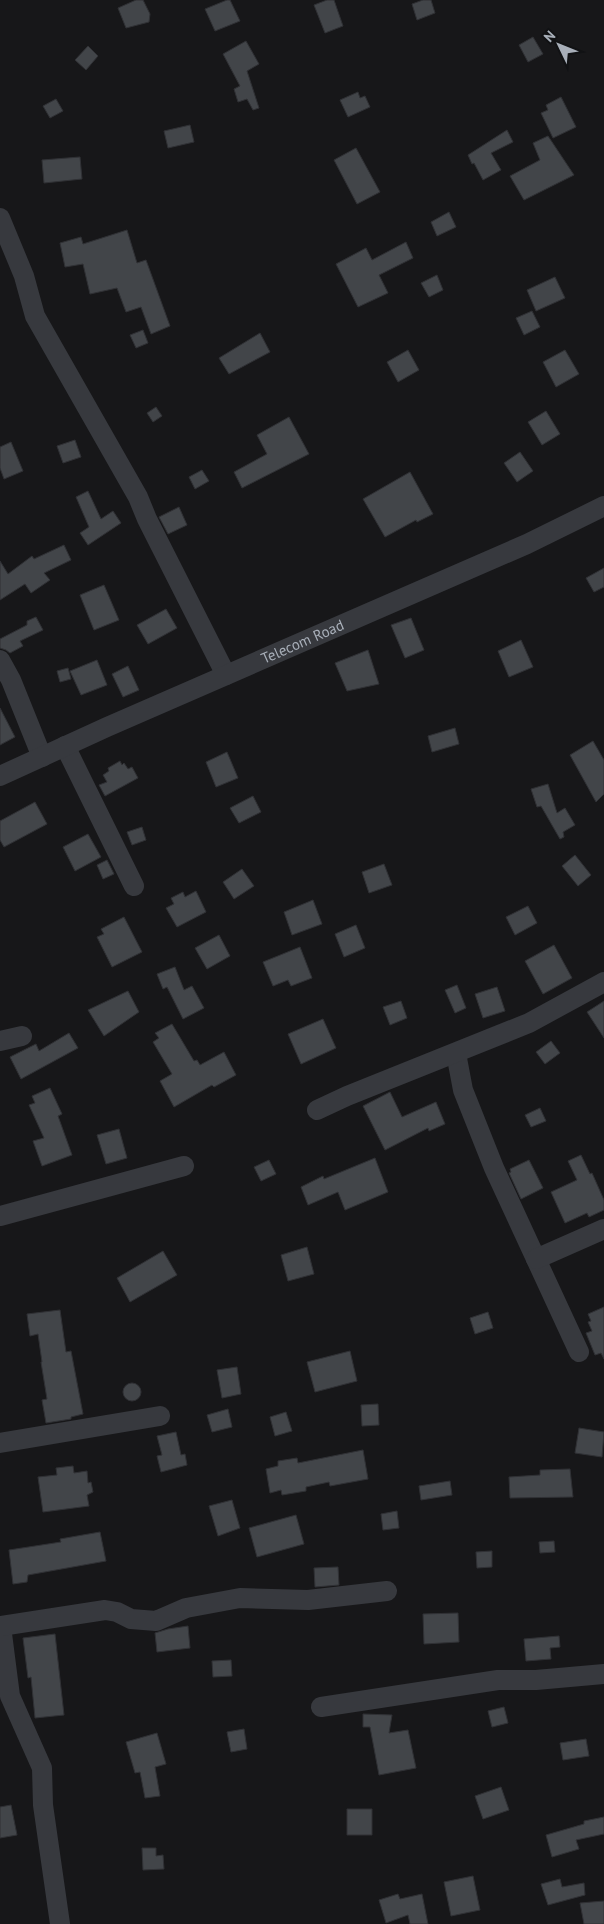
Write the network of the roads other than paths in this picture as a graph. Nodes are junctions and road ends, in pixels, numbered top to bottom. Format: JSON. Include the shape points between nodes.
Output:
{"nodes":[{"id":1,"x":0,"y":218,"type":"edge"},
{"id":2,"x":604,"y":506,"type":"edge"},
{"id":3,"x":0,"y":660,"type":"edge"},
{"id":4,"x":226,"y":675,"type":"junction"},
{"id":5,"x":65,"y":746,"type":"junction"},
{"id":6,"x":42,"y":757,"type":"junction"},
{"id":7,"x":0,"y":776,"type":"edge"},
{"id":8,"x":134,"y":886,"type":"dead end"},
{"id":9,"x":604,"y":982,"type":"edge"},
{"id":10,"x":22,"y":1036,"type":"dead end"},
{"id":11,"x":0,"y":1041,"type":"edge"},
{"id":12,"x":456,"y":1053,"type":"junction"},
{"id":13,"x":317,"y":1110,"type":"dead end"},
{"id":14,"x":184,"y":1166,"type":"dead end"},
{"id":15,"x":0,"y":1216,"type":"edge"},
{"id":16,"x":604,"y":1229,"type":"edge"},
{"id":17,"x":536,"y":1259,"type":"junction"},
{"id":18,"x":579,"y":1352,"type":"dead end"},
{"id":19,"x":160,"y":1416,"type":"dead end"},
{"id":20,"x":0,"y":1443,"type":"edge"},
{"id":21,"x":387,"y":1590,"type":"dead end"},
{"id":22,"x":1,"y":1626,"type":"edge"},
{"id":23,"x":604,"y":1674,"type":"edge"},
{"id":24,"x":321,"y":1707,"type":"dead end"},
{"id":25,"x":60,"y":1924,"type":"edge"}],
"edges":[{"from":1,"to":4,"type":"street","via":[[24,276],[35,316],[138,498]]},
{"from":2,"to":4,"type":"street","name":"Telecom Road","via":[[527,544]]},
{"from":3,"to":6,"type":"street"},
{"from":4,"to":5,"type":"street","name":"Telecom Road"},
{"from":5,"to":6,"type":"street","name":"Telecom Road"},
{"from":5,"to":8,"type":"street"},
{"from":6,"to":7,"type":"street","name":"Telecom Road"},
{"from":9,"to":12,"type":"street","via":[[529,1023]]},
{"from":10,"to":11,"type":"street"},
{"from":12,"to":13,"type":"street"},
{"from":12,"to":17,"type":"street","via":[[463,1090]]},
{"from":14,"to":15,"type":"street"},
{"from":16,"to":17,"type":"street"},
{"from":17,"to":18,"type":"street"},
{"from":19,"to":20,"type":"street"},
{"from":21,"to":22,"type":"street","via":[[308,1600],[240,1598],[186,1608],[156,1621],[131,1619],[104,1610]]},
{"from":22,"to":25,"type":"street","via":[[10,1696],[42,1768],[43,1805]]},
{"from":23,"to":24,"type":"street","via":[[498,1680]]}]}
